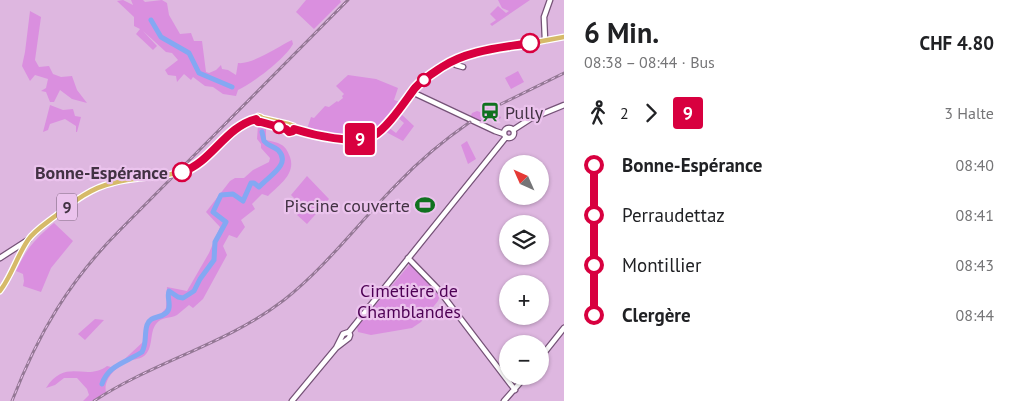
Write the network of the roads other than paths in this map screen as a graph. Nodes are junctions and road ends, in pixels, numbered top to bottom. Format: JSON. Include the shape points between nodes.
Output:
{"nodes":[{"id":1,"x":550,"y":0,"type":"edge"},
{"id":2,"x":564,"y":37,"type":"edge"},
{"id":3,"x":545,"y":40,"type":"junction"},
{"id":4,"x":458,"y":58,"type":"junction"},
{"id":5,"x":452,"y":61,"type":"junction"},
{"id":6,"x":412,"y":92,"type":"junction"},
{"id":7,"x":564,"y":105,"type":"edge"},
{"id":8,"x":262,"y":120,"type":"junction"},
{"id":9,"x":288,"y":124,"type":"junction"},
{"id":10,"x":286,"y":129,"type":"junction"},
{"id":11,"x":294,"y":129,"type":"junction"},
{"id":12,"x":495,"y":131,"type":"junction"},
{"id":13,"x":505,"y":135,"type":"junction"},
{"id":14,"x":502,"y":142,"type":"junction"},
{"id":15,"x":19,"y":247,"type":"junction"},
{"id":16,"x":0,"y":258,"type":"edge"},
{"id":17,"x":408,"y":258,"type":"junction"},
{"id":18,"x":0,"y":290,"type":"edge"},
{"id":19,"x":564,"y":328,"type":"edge"},
{"id":20,"x":549,"y":347,"type":"edge"},
{"id":21,"x":519,"y":385,"type":"edge"},
{"id":22,"x":515,"y":390,"type":"junction"},
{"id":23,"x":292,"y":401,"type":"edge"},
{"id":24,"x":504,"y":401,"type":"edge"}],
"edges":[{"from":1,"to":3,"type":"street","via":[[544,17]]},
{"from":2,"to":3,"type":"main road"},
{"from":3,"to":4,"type":"main road"},
{"from":4,"to":5,"type":"main road"},
{"from":4,"to":5,"type":"street","via":[[461,67]]},
{"from":5,"to":6,"type":"main road"},
{"from":6,"to":11,"type":"main road","via":[[382,129],[370,137],[348,139]]},
{"from":6,"to":12,"type":"street"},
{"from":7,"to":13,"type":"street","via":[[530,119],[513,130],[510,138]]},
{"from":8,"to":9,"type":"main road"},
{"from":8,"to":10,"type":"main road"},
{"from":8,"to":15,"type":"main road","number":"9","bridge":true,"via":[[239,126],[192,168],[113,182],[87,193]]},
{"from":9,"to":10,"type":"main road"},
{"from":9,"to":11,"type":"main road","via":[[292,124]]},
{"from":10,"to":11,"type":"main road","via":[[290,132]]},
{"from":12,"to":13,"type":"street"},
{"from":12,"to":14,"type":"street"},
{"from":13,"to":14,"type":"street"},
{"from":14,"to":17,"type":"street"},
{"from":15,"to":16,"type":"street"},
{"from":15,"to":18,"type":"main road","number":"9","via":[[20,253]]},
{"from":17,"to":22,"type":"street","via":[[441,293]]},
{"from":17,"to":23,"type":"street","via":[[349,332],[343,334],[343,339]]},
{"from":19,"to":20,"type":"street"},
{"from":21,"to":22,"type":"street"},
{"from":22,"to":24,"type":"street"}]}
